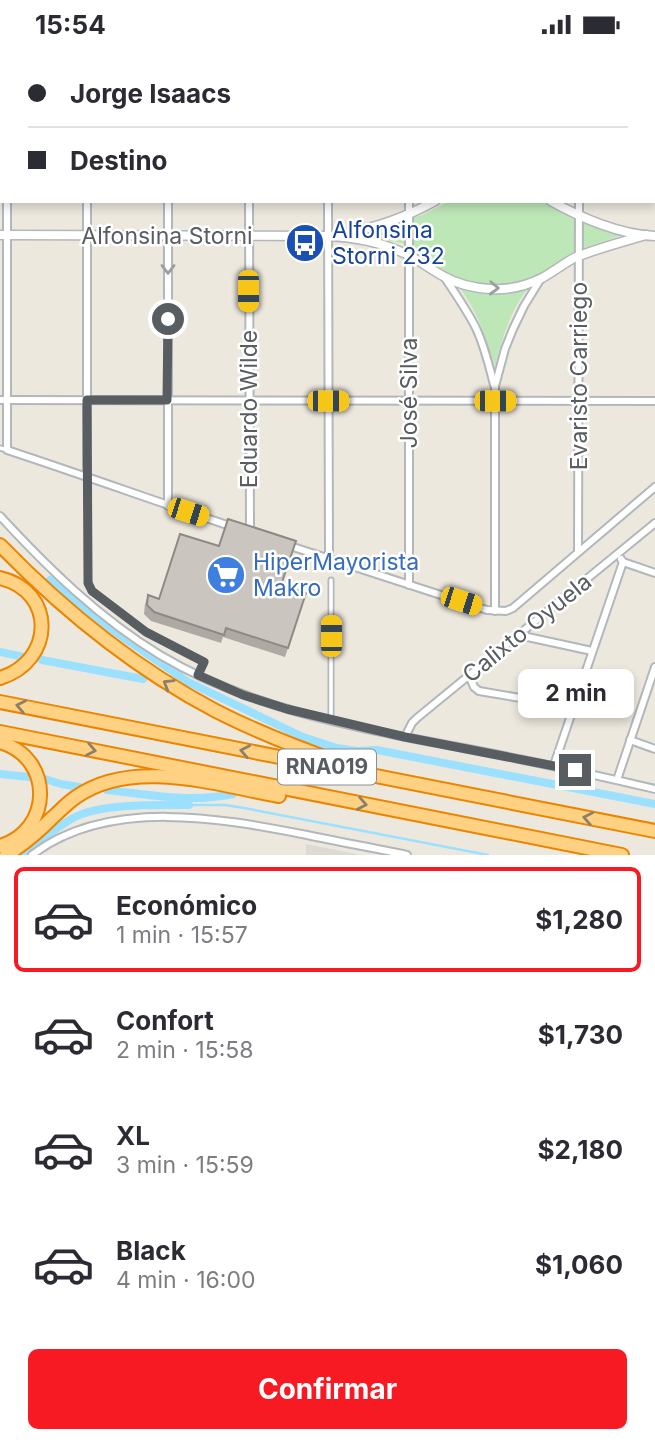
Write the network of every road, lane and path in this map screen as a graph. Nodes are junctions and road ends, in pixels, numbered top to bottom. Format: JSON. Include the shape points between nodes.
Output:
{"nodes":[{"id":1,"x":7,"y":203,"type":"edge"},
{"id":2,"x":87,"y":203,"type":"edge"},
{"id":3,"x":168,"y":203,"type":"edge"},
{"id":4,"x":249,"y":203,"type":"edge"},
{"id":5,"x":328,"y":203,"type":"edge"},
{"id":6,"x":409,"y":203,"type":"edge"},
{"id":7,"x":431,"y":203,"type":"edge"},
{"id":8,"x":555,"y":203,"type":"edge"},
{"id":9,"x":579,"y":203,"type":"edge"},
{"id":10,"x":409,"y":215,"type":"junction"},
{"id":11,"x":579,"y":215,"type":"junction"},
{"id":12,"x":4,"y":235,"type":"edge"},
{"id":13,"x":651,"y":235,"type":"edge"},
{"id":14,"x":87,"y":236,"type":"junction"},
{"id":15,"x":331,"y":236,"type":"junction"},
{"id":16,"x":168,"y":237,"type":"junction"},
{"id":17,"x":248,"y":237,"type":"junction"},
{"id":18,"x":409,"y":255,"type":"junction"},
{"id":19,"x":579,"y":256,"type":"junction"},
{"id":20,"x":444,"y":277,"type":"junction"},
{"id":21,"x":541,"y":278,"type":"junction"},
{"id":22,"x":495,"y":387,"type":"junction"},
{"id":23,"x":4,"y":399,"type":"edge"},
{"id":24,"x":87,"y":400,"type":"junction"},
{"id":25,"x":167,"y":400,"type":"junction"},
{"id":26,"x":248,"y":401,"type":"junction"},
{"id":27,"x":328,"y":401,"type":"junction"},
{"id":28,"x":409,"y":401,"type":"junction"},
{"id":29,"x":495,"y":401,"type":"junction"},
{"id":30,"x":579,"y":401,"type":"junction"},
{"id":31,"x":655,"y":401,"type":"edge"},
{"id":32,"x":4,"y":449,"type":"edge"},
{"id":33,"x":87,"y":476,"type":"junction"},
{"id":34,"x":655,"y":487,"type":"edge"},
{"id":35,"x":168,"y":506,"type":"junction"},
{"id":36,"x":0,"y":516,"type":"edge"},
{"id":37,"x":655,"y":523,"type":"edge"},
{"id":38,"x":250,"y":532,"type":"junction"},
{"id":39,"x":263,"y":537,"type":"edge"},
{"id":40,"x":276,"y":541,"type":"edge"},
{"id":41,"x":0,"y":545,"type":"edge"},
{"id":42,"x":578,"y":551,"type":"junction"},
{"id":43,"x":617,"y":555,"type":"junction"},
{"id":44,"x":330,"y":559,"type":"junction"},
{"id":45,"x":623,"y":562,"type":"junction"},
{"id":46,"x":655,"y":573,"type":"edge"},
{"id":47,"x":0,"y":578,"type":"edge"},
{"id":48,"x":331,"y":580,"type":"dead end"},
{"id":49,"x":409,"y":585,"type":"junction"},
{"id":50,"x":495,"y":611,"type":"junction"},
{"id":51,"x":520,"y":633,"type":"junction"},
{"id":52,"x":592,"y":650,"type":"junction"},
{"id":53,"x":655,"y":667,"type":"edge"},
{"id":54,"x":198,"y":675,"type":"junction"},
{"id":55,"x":469,"y":675,"type":"junction"},
{"id":56,"x":0,"y":678,"type":"edge"},
{"id":57,"x":647,"y":691,"type":"junction"},
{"id":58,"x":655,"y":693,"type":"edge"},
{"id":59,"x":0,"y":702,"type":"edge"},
{"id":60,"x":573,"y":707,"type":"junction"},
{"id":61,"x":331,"y":720,"type":"junction"},
{"id":62,"x":0,"y":732,"type":"edge"},
{"id":63,"x":405,"y":737,"type":"junction"},
{"id":64,"x":630,"y":740,"type":"junction"},
{"id":65,"x":0,"y":742,"type":"edge"},
{"id":66,"x":655,"y":748,"type":"edge"},
{"id":67,"x":554,"y":765,"type":"junction"},
{"id":68,"x":388,"y":779,"type":"junction"},
{"id":69,"x":617,"y":780,"type":"junction"},
{"id":70,"x":655,"y":789,"type":"edge"},
{"id":71,"x":336,"y":799,"type":"junction"},
{"id":72,"x":655,"y":831,"type":"edge"},
{"id":73,"x":0,"y":846,"type":"edge"},
{"id":74,"x":6,"y":855,"type":"edge"},
{"id":75,"x":32,"y":855,"type":"edge"},
{"id":76,"x":407,"y":855,"type":"edge"},
{"id":77,"x":622,"y":855,"type":"edge"}],
"edges":[{"from":1,"to":12,"type":"street"},
{"from":2,"to":14,"type":"street"},
{"from":3,"to":16,"type":"street"},
{"from":4,"to":17,"type":"street","name":"Eduardo Wilde"},
{"from":5,"to":15,"type":"street"},
{"from":6,"to":10,"type":"street","name":"José Silva"},
{"from":7,"to":10,"type":"street","name":"Alfonsina Storni"},
{"from":8,"to":11,"type":"street","name":"Alfonsina Storni"},
{"from":9,"to":11,"type":"street","name":"Evaristo Carriego"},
{"from":10,"to":15,"type":"street","name":"Alfonsina Storni"},
{"from":10,"to":18,"type":"street","name":"José Silva"},
{"from":11,"to":13,"type":"street","name":"Alfonsina Storni"},
{"from":11,"to":19,"type":"street","name":"Evaristo Carriego"},
{"from":12,"to":14,"type":"street","name":"Alfonsina Storni"},
{"from":12,"to":23,"type":"street"},
{"from":13,"to":19,"type":"street","name":"Alfonsina Storni"},
{"from":14,"to":16,"type":"street","name":"Alfonsina Storni"},
{"from":14,"to":24,"type":"street"},
{"from":15,"to":17,"type":"street","name":"Alfonsina Storni"},
{"from":15,"to":18,"type":"street","name":"Alfonsina Storni","via":[[367,240]]},
{"from":15,"to":27,"type":"street"},
{"from":16,"to":17,"type":"street","name":"Alfonsina Storni"},
{"from":16,"to":25,"type":"street","one_way":true},
{"from":17,"to":26,"type":"street","name":"Eduardo Wilde"},
{"from":18,"to":20,"type":"street","name":"Alfonsina Storni"},
{"from":18,"to":28,"type":"street","name":"José Silva"},
{"from":19,"to":21,"type":"street","name":"Alfonsina Storni"},
{"from":19,"to":30,"type":"street","name":"Evaristo Carriego"},
{"from":20,"to":21,"type":"street","name":"Alfonsina Storni","one_way":true,"via":[[490,289]]},
{"from":20,"to":22,"type":"street","via":[[475,326]]},
{"from":21,"to":22,"type":"street","via":[[513,329]]},
{"from":22,"to":29,"type":"street"},
{"from":23,"to":24,"type":"street"},
{"from":23,"to":32,"type":"street"},
{"from":24,"to":25,"type":"street"},
{"from":24,"to":33,"type":"street"},
{"from":25,"to":26,"type":"street"},
{"from":25,"to":35,"type":"street"},
{"from":26,"to":27,"type":"street"},
{"from":26,"to":38,"type":"street","name":"Eduardo Wilde"},
{"from":27,"to":28,"type":"street"},
{"from":27,"to":44,"type":"street"},
{"from":28,"to":29,"type":"street"},
{"from":28,"to":49,"type":"street","name":"José Silva"},
{"from":29,"to":30,"type":"street"},
{"from":29,"to":50,"type":"street"},
{"from":30,"to":31,"type":"street"},
{"from":30,"to":42,"type":"street","name":"Evaristo Carriego"},
{"from":32,"to":33,"type":"street"},
{"from":33,"to":35,"type":"street"},
{"from":33,"to":54,"type":"lane","via":[[90,588],[146,632],[204,662]]},
{"from":34,"to":42,"type":"street","name":"Calixto Oyuela"},
{"from":35,"to":38,"type":"street"},
{"from":36,"to":54,"type":"street","via":[[106,617]]},
{"from":37,"to":43,"type":"street","name":"Calixto Oyuela"},
{"from":38,"to":39,"type":"street"},
{"from":40,"to":44,"type":"street"},
{"from":68,"to":41,"type":"highway","one_way":true,"via":[[245,725],[159,678],[78,619]]},
{"from":42,"to":50,"type":"street","name":"Calixto Oyuela","via":[[513,608]]},
{"from":43,"to":45,"type":"street"},
{"from":43,"to":51,"type":"street","name":"Calixto Oyuela"},
{"from":44,"to":49,"type":"street"},
{"from":45,"to":46,"type":"street"},
{"from":45,"to":52,"type":"street","name":"Calixto Oyuela"},
{"from":47,"to":56,"type":"highway","via":[[29,595],[40,615],[41,629],[29,662]]},
{"from":48,"to":61,"type":"lane"},
{"from":49,"to":50,"type":"street"},
{"from":51,"to":52,"type":"street"},
{"from":51,"to":55,"type":"street","name":"Calixto Oyuela"},
{"from":52,"to":60,"type":"street","name":"Calixto Oyuela"},
{"from":53,"to":57,"type":"street"},
{"from":54,"to":61,"type":"street","via":[[263,702]]},
{"from":55,"to":60,"type":"street","via":[[479,691]]},
{"from":55,"to":63,"type":"street","name":"Calixto Oyuela","via":[[417,718]]},
{"from":57,"to":58,"type":"street"},
{"from":57,"to":64,"type":"street"},
{"from":68,"to":59,"type":"highway","number":"RNA019","one_way":true},
{"from":60,"to":67,"type":"street","name":"Calixto Oyuela"},
{"from":61,"to":63,"type":"street"},
{"from":62,"to":71,"type":"highway","number":"RNA019","one_way":true},
{"from":63,"to":67,"type":"street"},
{"from":64,"to":66,"type":"street"},
{"from":64,"to":69,"type":"street"},
{"from":65,"to":73,"type":"highway","via":[[27,759],[41,789],[33,823],[20,837]]},
{"from":67,"to":69,"type":"street"},
{"from":72,"to":68,"type":"highway","number":"RNA019","one_way":true},
{"from":69,"to":70,"type":"street"},
{"from":71,"to":74,"type":"highway","via":[[303,800],[178,778],[121,778],[77,795]]},
{"from":71,"to":77,"type":"highway","number":"RNA019","one_way":true},
{"from":75,"to":76,"type":"street","via":[[92,826],[184,817],[245,823]]}]}
